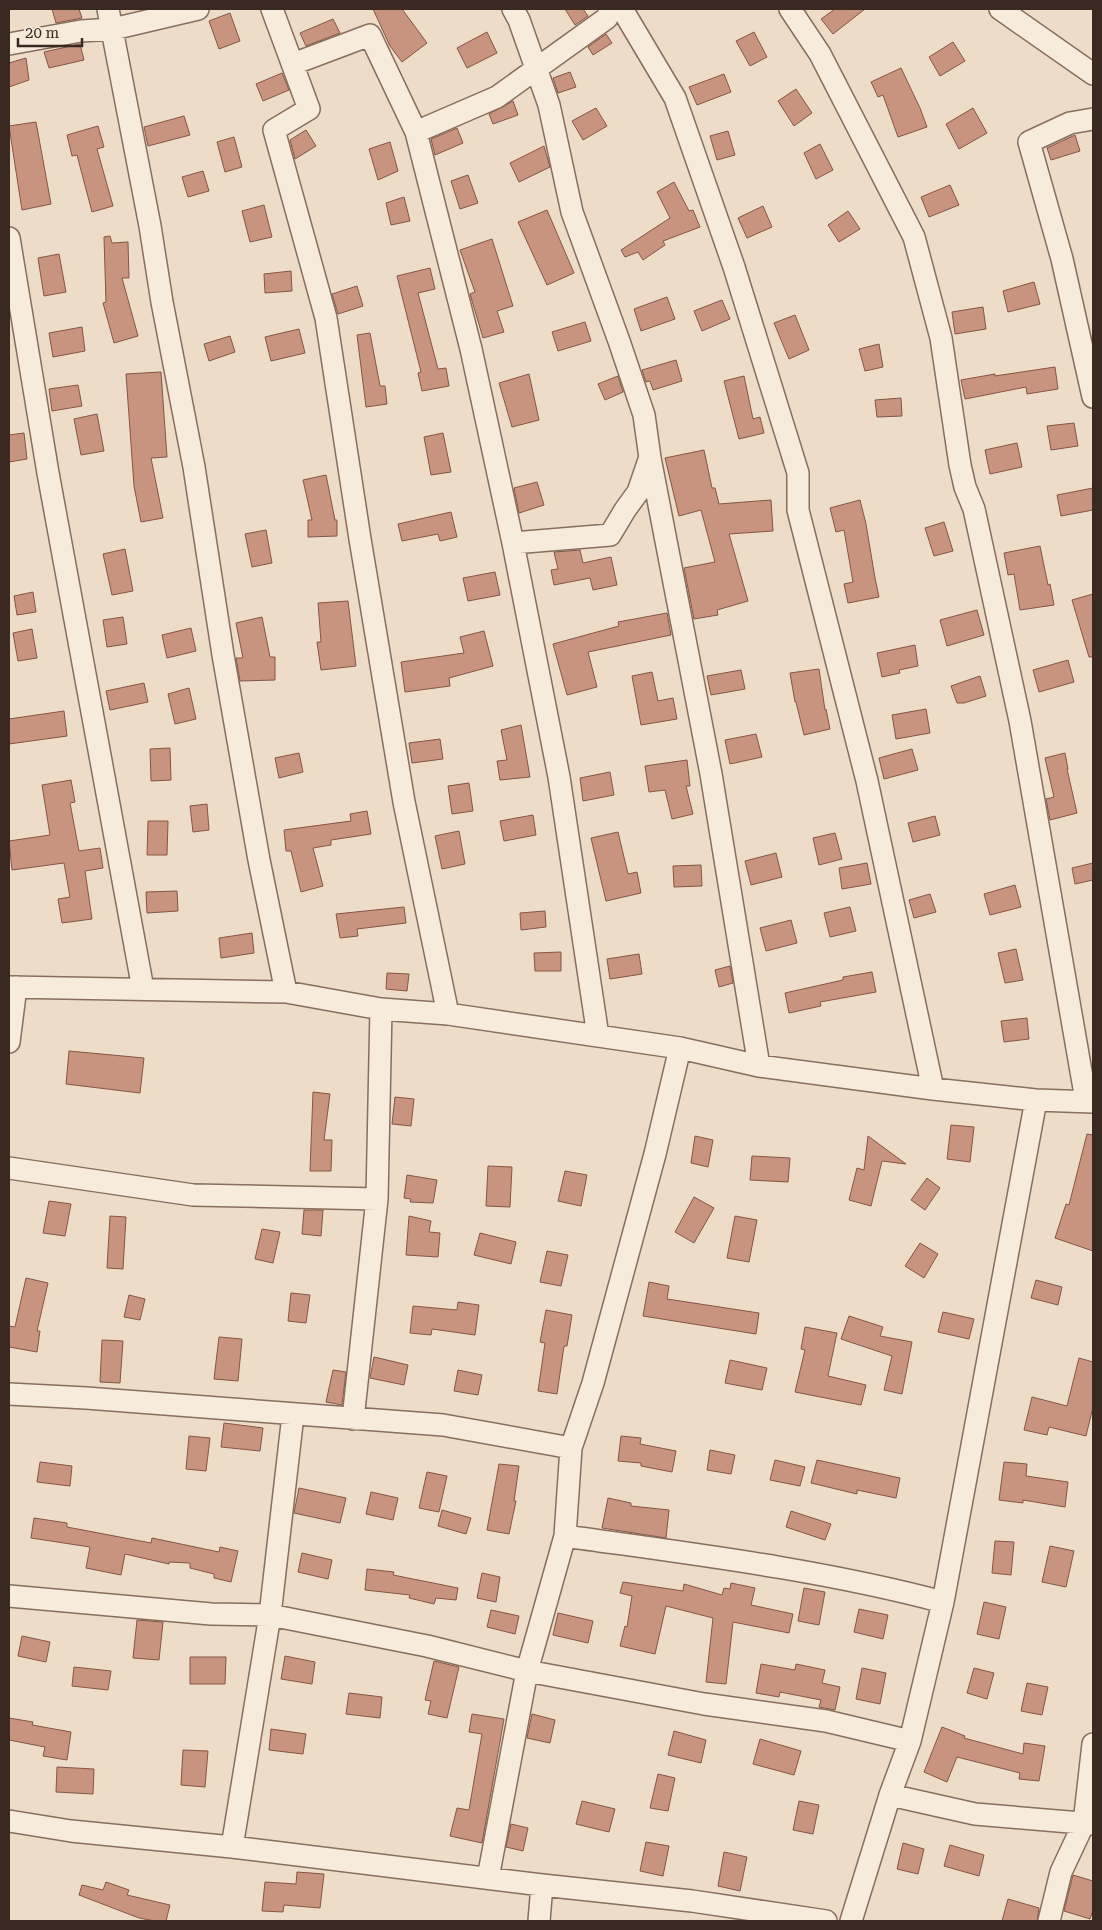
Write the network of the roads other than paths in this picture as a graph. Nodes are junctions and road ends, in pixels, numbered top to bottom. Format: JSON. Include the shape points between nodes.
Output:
{"nodes":[{"id":1,"x":108,"y":9,"type":"edge"},
{"id":2,"x":198,"y":9,"type":"edge"},
{"id":3,"x":272,"y":9,"type":"edge"},
{"id":4,"x":513,"y":9,"type":"edge"},
{"id":5,"x":610,"y":9,"type":"edge"},
{"id":6,"x":622,"y":9,"type":"edge"},
{"id":7,"x":790,"y":9,"type":"edge"},
{"id":8,"x":1000,"y":9,"type":"edge"},
{"id":9,"x":113,"y":29,"type":"junction"},
{"id":10,"x":9,"y":44,"type":"edge"},
{"id":11,"x":292,"y":64,"type":"junction"},
{"id":12,"x":536,"y":68,"type":"junction"},
{"id":13,"x":1093,"y":74,"type":"edge"},
{"id":14,"x":1093,"y":119,"type":"edge"},
{"id":15,"x":416,"y":132,"type":"junction"},
{"id":16,"x":9,"y":238,"type":"edge"},
{"id":17,"x":1093,"y":397,"type":"edge"},
{"id":18,"x":650,"y":458,"type":"junction"},
{"id":19,"x":513,"y":543,"type":"junction"},
{"id":20,"x":12,"y":987,"type":"edge"},
{"id":21,"x":143,"y":989,"type":"junction"},
{"id":22,"x":286,"y":992,"type":"junction"},
{"id":23,"x":381,"y":1009,"type":"junction"},
{"id":24,"x":448,"y":1014,"type":"junction"},
{"id":25,"x":598,"y":1036,"type":"junction"},
{"id":26,"x":9,"y":1042,"type":"edge"},
{"id":27,"x":680,"y":1048,"type":"junction"},
{"id":28,"x":758,"y":1066,"type":"junction"},
{"id":29,"x":933,"y":1090,"type":"junction"},
{"id":30,"x":1036,"y":1100,"type":"junction"},
{"id":31,"x":1090,"y":1101,"type":"edge"},
{"id":32,"x":9,"y":1168,"type":"edge"},
{"id":33,"x":377,"y":1199,"type":"junction"},
{"id":34,"x":9,"y":1394,"type":"edge"},
{"id":35,"x":293,"y":1415,"type":"junction"},
{"id":36,"x":353,"y":1419,"type":"junction"},
{"id":37,"x":571,"y":1448,"type":"junction"},
{"id":38,"x":565,"y":1536,"type":"junction"},
{"id":39,"x":9,"y":1596,"type":"edge"},
{"id":40,"x":943,"y":1602,"type":"junction"},
{"id":41,"x":270,"y":1615,"type":"junction"},
{"id":42,"x":527,"y":1671,"type":"junction"},
{"id":43,"x":910,"y":1741,"type":"junction"},
{"id":44,"x":1093,"y":1744,"type":"edge"},
{"id":45,"x":890,"y":1795,"type":"junction"},
{"id":46,"x":9,"y":1821,"type":"edge"},
{"id":47,"x":1088,"y":1824,"type":"edge"},
{"id":48,"x":232,"y":1847,"type":"junction"},
{"id":49,"x":488,"y":1878,"type":"junction"},
{"id":50,"x":542,"y":1885,"type":"junction"},
{"id":51,"x":539,"y":1921,"type":"edge"},
{"id":52,"x":826,"y":1921,"type":"edge"},
{"id":53,"x":851,"y":1921,"type":"edge"},
{"id":54,"x":1049,"y":1921,"type":"edge"}],
"edges":[{"from":1,"to":9,"type":"street"},
{"from":2,"to":9,"type":"street"},
{"from":3,"to":11,"type":"street"},
{"from":4,"to":12,"type":"street"},
{"from":5,"to":12,"type":"street","via":[[607,18]]},
{"from":6,"to":29,"type":"street","via":[[675,98],[734,267],[798,473],[798,510],[867,780]]},
{"from":7,"to":31,"type":"street","via":[[820,54],[914,237],[927,283],[942,338],[960,465],[974,509],[1020,721]]},
{"from":8,"to":13,"type":"street"},
{"from":9,"to":10,"type":"street","via":[[81,31]]},
{"from":9,"to":22,"type":"street","via":[[194,467],[259,860]]},
{"from":11,"to":15,"type":"street","via":[[370,35]]},
{"from":11,"to":24,"type":"street","via":[[308,109],[274,130],[326,318],[404,802]]},
{"from":12,"to":15,"type":"street","via":[[497,97]]},
{"from":12,"to":18,"type":"street","via":[[549,105],[572,212],[644,415]]},
{"from":14,"to":17,"type":"street","via":[[1070,123],[1029,142],[1062,259]]},
{"from":15,"to":19,"type":"street","via":[[471,350]]},
{"from":16,"to":21,"type":"street","via":[[48,473]]},
{"from":18,"to":19,"type":"street","via":[[638,492],[610,535]]},
{"from":18,"to":28,"type":"street","via":[[711,774]]},
{"from":19,"to":25,"type":"street","via":[[559,777]]},
{"from":20,"to":21,"type":"street"},
{"from":20,"to":26,"type":"street"},
{"from":21,"to":22,"type":"street"},
{"from":22,"to":23,"type":"street"},
{"from":23,"to":24,"type":"street"},
{"from":23,"to":33,"type":"street"},
{"from":24,"to":25,"type":"street"},
{"from":25,"to":27,"type":"street"},
{"from":27,"to":28,"type":"street"},
{"from":27,"to":37,"type":"street","via":[[655,1154]]},
{"from":28,"to":29,"type":"street"},
{"from":29,"to":30,"type":"street"},
{"from":30,"to":31,"type":"street"},
{"from":30,"to":40,"type":"street"},
{"from":32,"to":33,"type":"street","via":[[193,1195]]},
{"from":33,"to":36,"type":"street"},
{"from":34,"to":35,"type":"street"},
{"from":35,"to":36,"type":"street"},
{"from":35,"to":41,"type":"street"},
{"from":36,"to":37,"type":"street","via":[[444,1425]]},
{"from":37,"to":38,"type":"street"},
{"from":38,"to":40,"type":"street","via":[[732,1559],[887,1587]]},
{"from":38,"to":42,"type":"street"},
{"from":39,"to":41,"type":"street","via":[[211,1614]]},
{"from":40,"to":43,"type":"street"},
{"from":41,"to":42,"type":"street","via":[[427,1646]]},
{"from":41,"to":48,"type":"street"},
{"from":42,"to":43,"type":"street","via":[[704,1704],[826,1721]]},
{"from":42,"to":49,"type":"street"},
{"from":43,"to":45,"type":"street"},
{"from":44,"to":47,"type":"street"},
{"from":45,"to":47,"type":"street","via":[[975,1814]]},
{"from":45,"to":53,"type":"street"},
{"from":46,"to":48,"type":"street","via":[[70,1832]]},
{"from":47,"to":54,"type":"street","via":[[1061,1872]]},
{"from":48,"to":49,"type":"street"},
{"from":49,"to":50,"type":"street"},
{"from":50,"to":51,"type":"street"},
{"from":50,"to":52,"type":"street","via":[[692,1901]]}]}
